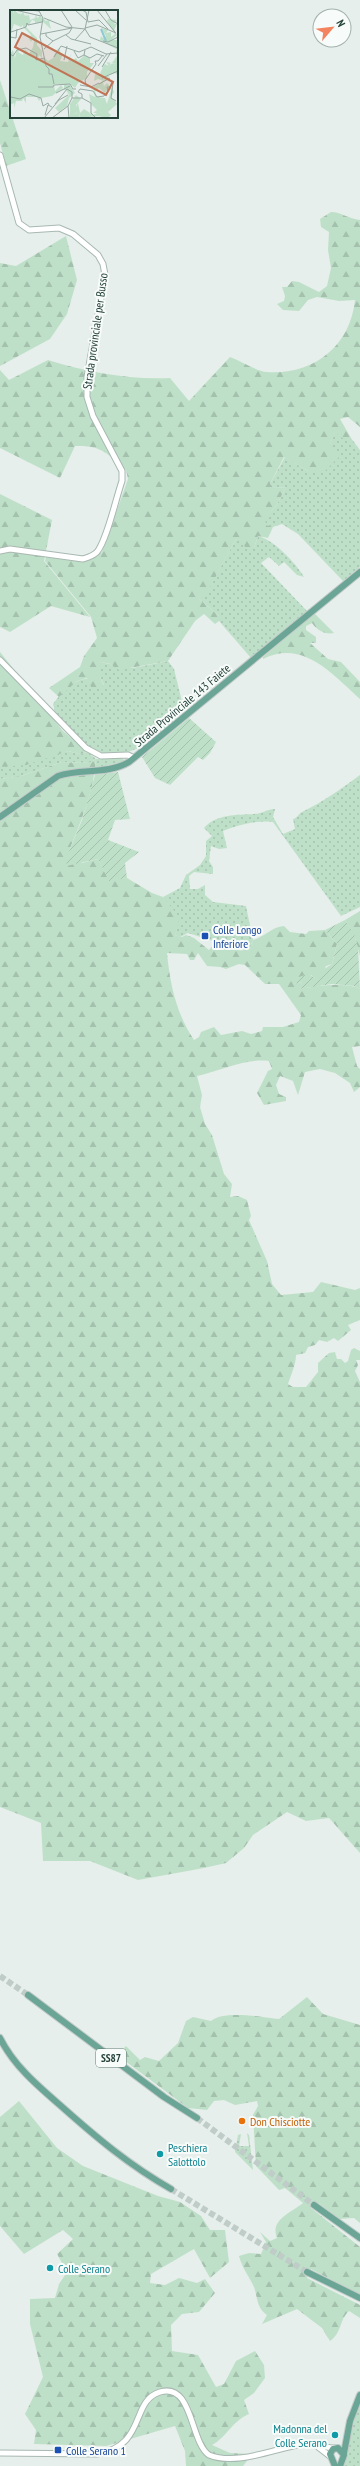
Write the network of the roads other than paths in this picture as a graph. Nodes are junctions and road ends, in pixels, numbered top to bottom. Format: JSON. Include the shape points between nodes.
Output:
{"nodes":[{"id":1,"x":0,"y":155,"type":"edge"},
{"id":2,"x":0,"y":551,"type":"edge"},
{"id":3,"x":360,"y":572,"type":"edge"},
{"id":4,"x":0,"y":660,"type":"edge"},
{"id":5,"x":134,"y":758,"type":"junction"},
{"id":6,"x":0,"y":817,"type":"edge"},
{"id":7,"x":28,"y":1995,"type":"tunnel mouth"},
{"id":8,"x":0,"y":2038,"type":"edge"},
{"id":9,"x":197,"y":2118,"type":"tunnel mouth"},
{"id":10,"x":171,"y":2189,"type":"tunnel mouth"},
{"id":11,"x":314,"y":2205,"type":"tunnel mouth"},
{"id":12,"x":341,"y":2224,"type":"junction"},
{"id":13,"x":360,"y":2238,"type":"edge"},
{"id":14,"x":360,"y":2243,"type":"edge"},
{"id":15,"x":306,"y":2272,"type":"tunnel mouth"},
{"id":16,"x":330,"y":2284,"type":"junction"},
{"id":17,"x":360,"y":2297,"type":"edge"},
{"id":18,"x":360,"y":2302,"type":"edge"},
{"id":19,"x":360,"y":2395,"type":"edge"},
{"id":20,"x":347,"y":2436,"type":"junction"},
{"id":21,"x":317,"y":2447,"type":"junction"},
{"id":22,"x":336,"y":2448,"type":"junction"},
{"id":23,"x":0,"y":2453,"type":"edge"},
{"id":24,"x":343,"y":2456,"type":"junction"},
{"id":25,"x":331,"y":2458,"type":"junction"},
{"id":26,"x":335,"y":2466,"type":"edge"},
{"id":27,"x":340,"y":2466,"type":"edge"}],
"edges":[{"from":1,"to":2,"type":"street","name":"Strada provinciale per Busso","via":[[19,223],[29,230],[59,228],[73,234],[98,254],[103,264],[105,275],[87,377],[86,397],[93,416],[122,471],[122,481],[103,539],[98,551],[92,556],[83,559],[10,549]]},
{"from":3,"to":5,"type":"main road","name":"Strada Provinciale 143 Faiete"},
{"from":4,"to":5,"type":"street","via":[[86,748],[101,756],[128,755]]},
{"from":5,"to":6,"type":"main road","name":"Strada Provinciale 143 Faiete","via":[[116,769],[58,776]]},
{"from":7,"to":9,"type":"main road","number":"SS87","via":[[164,2097]]},
{"from":8,"to":10,"type":"main road","via":[[8,2053],[26,2074],[85,2127],[136,2169]]},
{"from":11,"to":12,"type":"main road"},
{"from":12,"to":13,"type":"main road"},
{"from":12,"to":14,"type":"main road"},
{"from":15,"to":16,"type":"main road"},
{"from":16,"to":17,"type":"main road"},
{"from":16,"to":18,"type":"main road"},
{"from":19,"to":20,"type":"main road"},
{"from":20,"to":22,"type":"main road"},
{"from":20,"to":24,"type":"main road"},
{"from":21,"to":22,"type":"street"},
{"from":21,"to":23,"type":"street","via":[[304,2444],[238,2462],[218,2461],[204,2450],[186,2403],[170,2391],[159,2392],[148,2399],[130,2436],[122,2445],[110,2452]]},
{"from":21,"to":25,"type":"street"},
{"from":22,"to":24,"type":"main road"},
{"from":22,"to":25,"type":"main road","via":[[331,2452]]},
{"from":24,"to":25,"type":"main road","via":[[338,2462]]},
{"from":24,"to":27,"type":"main road"},
{"from":25,"to":26,"type":"main road"}]}
